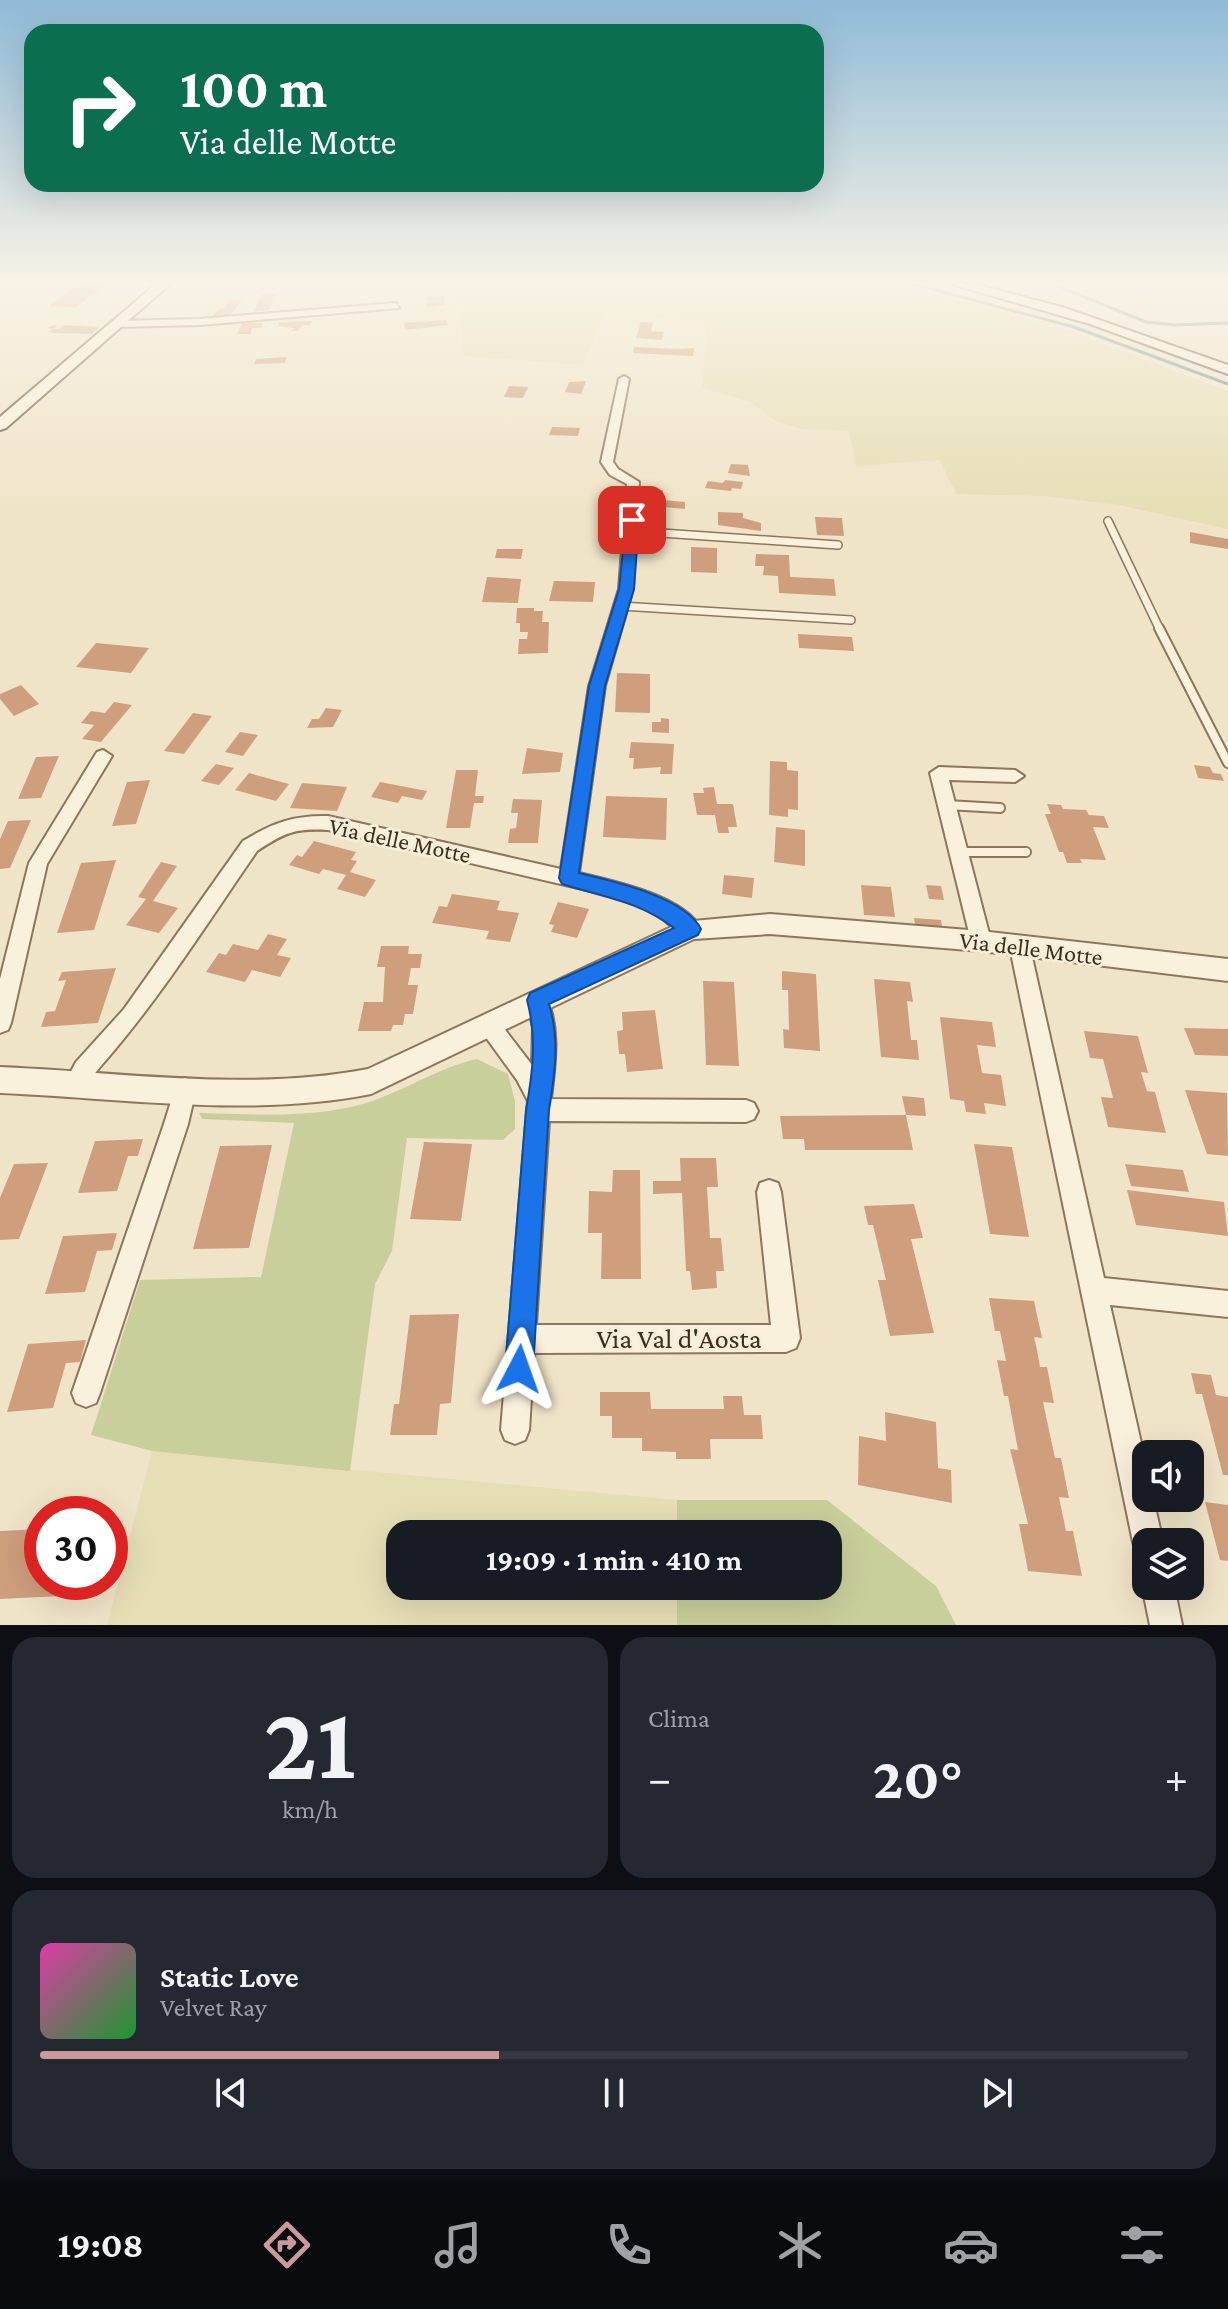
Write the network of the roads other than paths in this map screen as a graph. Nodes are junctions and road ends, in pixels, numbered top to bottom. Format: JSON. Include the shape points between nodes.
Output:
{"nodes":[{"id":1,"x":76,"y":360,"type":"edge"},
{"id":2,"x":1201,"y":360,"type":"edge"},
{"id":3,"x":1228,"y":370,"type":"edge"},
{"id":4,"x":624,"y":379,"type":"dead end"},
{"id":5,"x":0,"y":425,"type":"edge"},
{"id":6,"x":1108,"y":521,"type":"dead end"},
{"id":7,"x":632,"y":531,"type":"junction"},
{"id":8,"x":838,"y":545,"type":"dead end"},
{"id":9,"x":621,"y":606,"type":"junction"},
{"id":10,"x":851,"y":620,"type":"dead end"},
{"id":11,"x":103,"y":756,"type":"dead end"},
{"id":12,"x":1228,"y":763,"type":"edge"},
{"id":13,"x":1015,"y":776,"type":"dead end"},
{"id":14,"x":947,"y":805,"type":"junction"},
{"id":15,"x":1000,"y":808,"type":"dead end"},
{"id":16,"x":959,"y":852,"type":"junction"},
{"id":17,"x":1026,"y":852,"type":"dead end"},
{"id":18,"x":569,"y":878,"type":"junction"},
{"id":19,"x":691,"y":929,"type":"junction"},
{"id":20,"x":981,"y":941,"type":"junction"},
{"id":21,"x":1020,"y":948,"type":"junction"},
{"id":22,"x":1228,"y":970,"type":"edge"},
{"id":23,"x":537,"y":1000,"type":"junction"},
{"id":24,"x":0,"y":1023,"type":"edge"},
{"id":25,"x":488,"y":1025,"type":"junction"},
{"id":26,"x":0,"y":1080,"type":"edge"},
{"id":27,"x":76,"y":1083,"type":"junction"},
{"id":28,"x":185,"y":1089,"type":"junction"},
{"id":29,"x":538,"y":1105,"type":"junction"},
{"id":30,"x":746,"y":1111,"type":"dead end"},
{"id":31,"x":769,"y":1192,"type":"dead end"},
{"id":32,"x":1094,"y":1290,"type":"junction"},
{"id":33,"x":1228,"y":1304,"type":"edge"},
{"id":34,"x":521,"y":1339,"type":"junction"},
{"id":35,"x":86,"y":1393,"type":"dead end"},
{"id":36,"x":515,"y":1430,"type":"dead end"},
{"id":37,"x":1145,"y":1528,"type":"edge"},
{"id":38,"x":1161,"y":1600,"type":"edge"},
{"id":39,"x":1166,"y":1625,"type":"edge"}],
"edges":[{"from":1,"to":5,"type":"main road"},
{"from":2,"to":3,"type":"main road"},
{"from":4,"to":7,"type":"street","via":[[607,462],[633,482]]},
{"from":6,"to":12,"type":"lane"},
{"from":7,"to":8,"type":"lane"},
{"from":7,"to":9,"type":"street"},
{"from":9,"to":10,"type":"lane"},
{"from":9,"to":18,"type":"street","via":[[597,686]]},
{"from":11,"to":24,"type":"street","via":[[38,863]]},
{"from":13,"to":14,"type":"street","via":[[939,773]]},
{"from":14,"to":15,"type":"lane"},
{"from":14,"to":16,"type":"street"},
{"from":16,"to":17,"type":"lane"},
{"from":16,"to":20,"type":"street"},
{"from":18,"to":19,"type":"street","name":"Via delle Motte","via":[[660,906]]},
{"from":18,"to":27,"type":"street","name":"Via delle Motte","via":[[328,823],[301,822],[276,829],[250,846],[132,1016]]},
{"from":19,"to":20,"type":"street","name":"Via delle Motte","via":[[770,924]]},
{"from":19,"to":23,"type":"street","name":"Via delle Motte"},
{"from":20,"to":21,"type":"street","name":"Via delle Motte"},
{"from":21,"to":22,"type":"street","name":"Via delle Motte"},
{"from":21,"to":32,"type":"street"},
{"from":23,"to":25,"type":"street","name":"Via delle Motte"},
{"from":23,"to":29,"type":"street","via":[[545,1028]]},
{"from":25,"to":28,"type":"street","name":"Via delle Motte","via":[[371,1081],[344,1087],[304,1092]]},
{"from":25,"to":29,"type":"street","via":[[525,1073]]},
{"from":26,"to":27,"type":"street","name":"Via delle Motte"},
{"from":27,"to":28,"type":"street","name":"Via delle Motte"},
{"from":28,"to":35,"type":"street"},
{"from":29,"to":30,"type":"street"},
{"from":29,"to":34,"type":"street"},
{"from":31,"to":34,"type":"street","name":"Via Val d'Aosta","via":[[786,1338]]},
{"from":32,"to":33,"type":"street"},
{"from":32,"to":37,"type":"street"},
{"from":34,"to":36,"type":"street"},
{"from":38,"to":39,"type":"street"}]}
